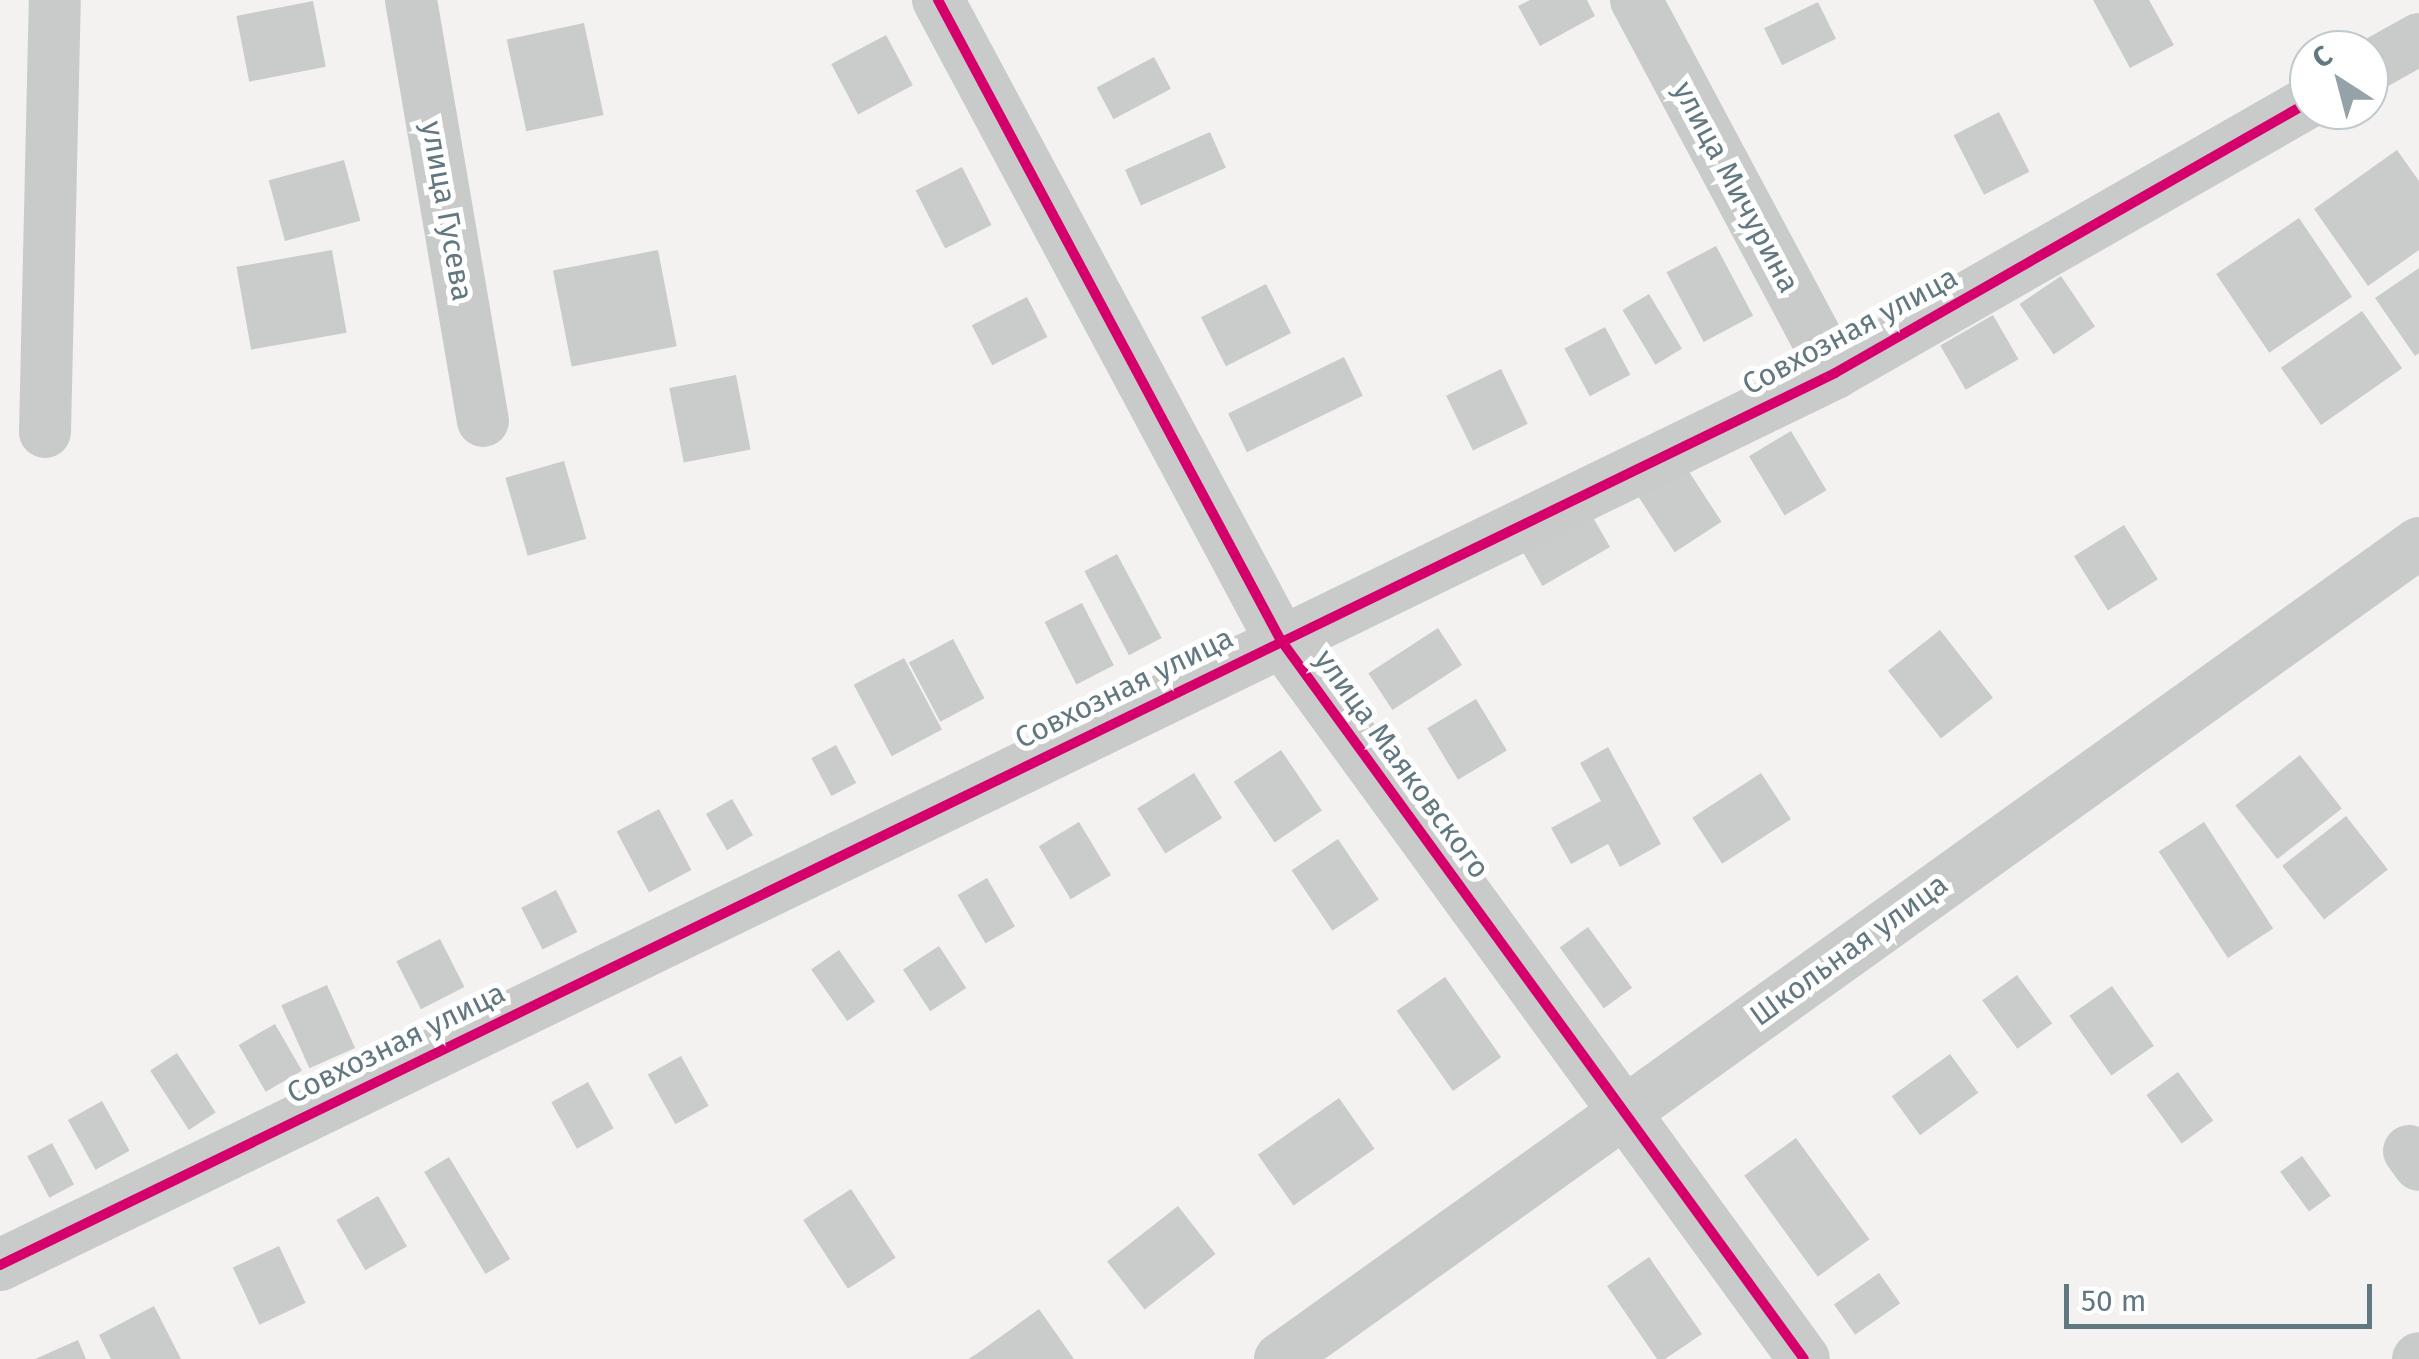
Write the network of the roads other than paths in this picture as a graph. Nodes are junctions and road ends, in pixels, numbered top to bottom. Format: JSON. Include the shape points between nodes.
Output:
{"nodes":[{"id":1,"x":55,"y":0,"type":"edge"},
{"id":2,"x":411,"y":0,"type":"edge"},
{"id":3,"x":938,"y":0,"type":"edge"},
{"id":4,"x":1636,"y":0,"type":"edge"},
{"id":5,"x":2419,"y":38,"type":"edge"},
{"id":6,"x":2389,"y":55,"type":"edge"},
{"id":7,"x":2289,"y":113,"type":"edge"},
{"id":8,"x":1835,"y":373,"type":"junction"},
{"id":9,"x":483,"y":422,"type":"dead end"},
{"id":10,"x":45,"y":432,"type":"dead end"},
{"id":11,"x":2419,"y":543,"type":"edge"},
{"id":12,"x":1280,"y":639,"type":"junction"},
{"id":13,"x":1624,"y":1110,"type":"junction"},
{"id":14,"x":0,"y":1265,"type":"edge"},
{"id":15,"x":1789,"y":1354,"type":"edge"},
{"id":16,"x":1280,"y":1359,"type":"edge"}],
"edges":[{"from":1,"to":10,"type":"street"},
{"from":2,"to":9,"type":"street","name":"улица Гусева"},
{"from":3,"to":12,"type":"street","name":"улица Маяковского"},
{"from":4,"to":8,"type":"street","name":"улица Мичурина"},
{"from":5,"to":6,"type":"street"},
{"from":7,"to":8,"type":"street","name":"Совхозная улица"},
{"from":8,"to":12,"type":"street","name":"Совхозная улица"},
{"from":11,"to":13,"type":"street","name":"Школьная улица"},
{"from":12,"to":13,"type":"street","name":"улица Маяковского"},
{"from":12,"to":14,"type":"street","name":"Совхозная улица"},
{"from":13,"to":15,"type":"street","name":"улица Маяковского"},
{"from":13,"to":16,"type":"street","name":"Школьная улица"}]}
